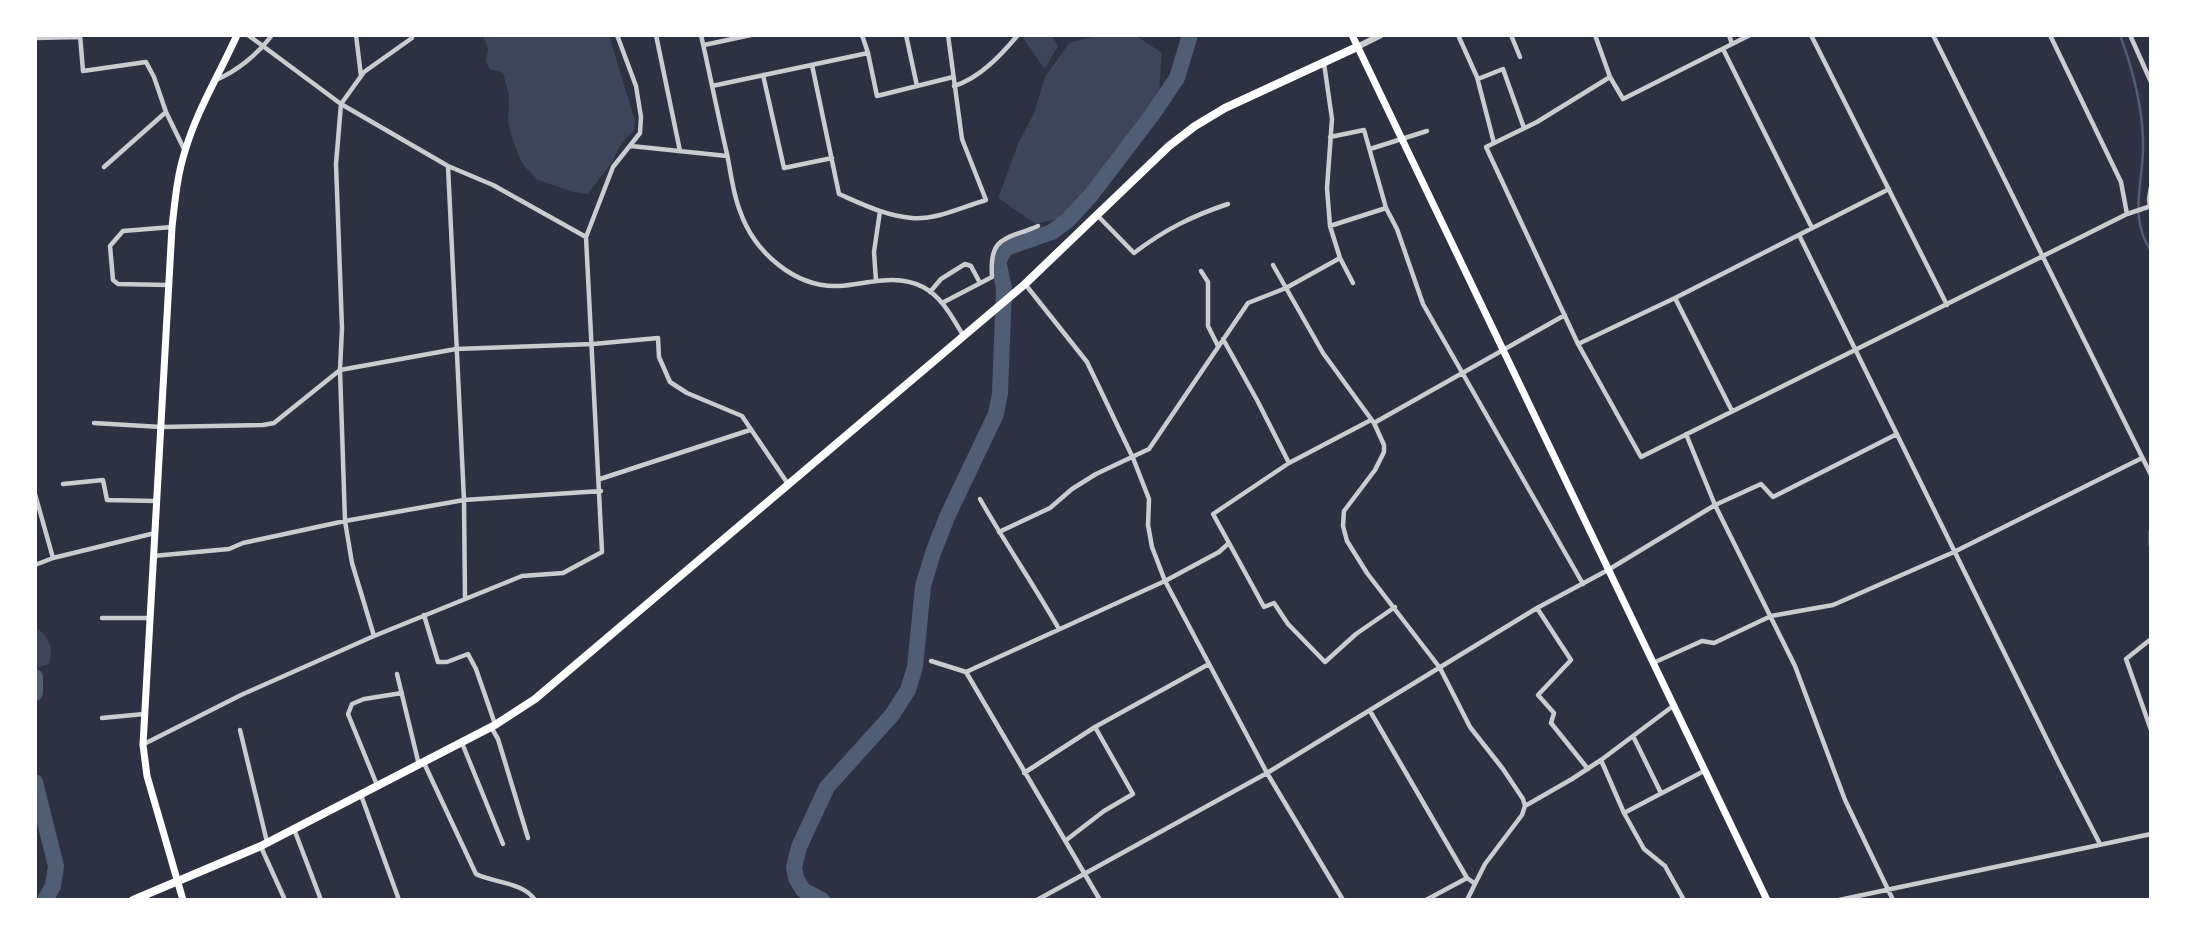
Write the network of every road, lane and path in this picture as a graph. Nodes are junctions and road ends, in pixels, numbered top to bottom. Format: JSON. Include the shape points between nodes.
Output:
{"nodes":[{"id":1,"x":237,"y":35,"type":"edge"},
{"id":2,"x":248,"y":35,"type":"edge"},
{"id":3,"x":272,"y":35,"type":"edge"},
{"id":4,"x":356,"y":35,"type":"edge"},
{"id":5,"x":617,"y":35,"type":"edge"},
{"id":6,"x":656,"y":35,"type":"edge"},
{"id":7,"x":701,"y":35,"type":"edge"},
{"id":8,"x":751,"y":35,"type":"edge"},
{"id":9,"x":862,"y":35,"type":"edge"},
{"id":10,"x":906,"y":35,"type":"edge"},
{"id":11,"x":948,"y":35,"type":"edge"},
{"id":12,"x":1018,"y":35,"type":"edge"},
{"id":13,"x":1352,"y":35,"type":"edge"},
{"id":14,"x":1381,"y":35,"type":"edge"},
{"id":15,"x":1458,"y":35,"type":"edge"},
{"id":16,"x":1511,"y":35,"type":"edge"},
{"id":17,"x":1595,"y":35,"type":"edge"},
{"id":18,"x":1729,"y":35,"type":"edge"},
{"id":19,"x":1749,"y":35,"type":"edge"},
{"id":20,"x":1811,"y":35,"type":"edge"},
{"id":21,"x":1933,"y":35,"type":"edge"},
{"id":22,"x":2050,"y":35,"type":"edge"},
{"id":23,"x":2130,"y":35,"type":"edge"},
{"id":24,"x":52,"y":36,"type":"edge"},
{"id":25,"x":80,"y":36,"type":"edge"},
{"id":26,"x":35,"y":38,"type":"edge"},
{"id":27,"x":412,"y":38,"type":"dead end"},
{"id":28,"x":1732,"y":44,"type":"junction"},
{"id":29,"x":264,"y":45,"type":"junction"},
{"id":30,"x":703,"y":45,"type":"junction"},
{"id":31,"x":1357,"y":47,"type":"junction"},
{"id":32,"x":1723,"y":49,"type":"junction"},
{"id":33,"x":868,"y":52,"type":"junction"},
{"id":34,"x":1520,"y":57,"type":"dead end"},
{"id":35,"x":1324,"y":62,"type":"junction"},
{"id":36,"x":812,"y":65,"type":"junction"},
{"id":37,"x":763,"y":75,"type":"junction"},
{"id":38,"x":361,"y":77,"type":"junction"},
{"id":39,"x":1610,"y":77,"type":"junction"},
{"id":40,"x":953,"y":78,"type":"junction"},
{"id":41,"x":1478,"y":79,"type":"junction"},
{"id":42,"x":215,"y":81,"type":"junction"},
{"id":43,"x":2151,"y":82,"type":"edge"},
{"id":44,"x":712,"y":86,"type":"junction"},
{"id":45,"x":917,"y":86,"type":"junction"},
{"id":46,"x":954,"y":86,"type":"junction"},
{"id":47,"x":341,"y":104,"type":"junction"},
{"id":48,"x":166,"y":112,"type":"junction"},
{"id":49,"x":1524,"y":128,"type":"junction"},
{"id":50,"x":1427,"y":131,"type":"dead end"},
{"id":51,"x":1330,"y":136,"type":"junction"},
{"id":52,"x":1402,"y":140,"type":"junction"},
{"id":53,"x":1494,"y":143,"type":"junction"},
{"id":54,"x":631,"y":146,"type":"junction"},
{"id":55,"x":1370,"y":149,"type":"junction"},
{"id":56,"x":185,"y":150,"type":"junction"},
{"id":57,"x":680,"y":151,"type":"junction"},
{"id":58,"x":727,"y":156,"type":"junction"},
{"id":59,"x":832,"y":158,"type":"junction"},
{"id":60,"x":448,"y":166,"type":"junction"},
{"id":61,"x":104,"y":167,"type":"dead end"},
{"id":62,"x":2151,"y":187,"type":"edge"},
{"id":63,"x":1889,"y":189,"type":"junction"},
{"id":64,"x":1228,"y":204,"type":"dead end"},
{"id":65,"x":2150,"y":207,"type":"edge"},
{"id":66,"x":1387,"y":208,"type":"junction"},
{"id":67,"x":880,"y":211,"type":"junction"},
{"id":68,"x":2127,"y":214,"type":"junction"},
{"id":69,"x":1097,"y":215,"type":"junction"},
{"id":70,"x":1038,"y":226,"type":"dead end"},
{"id":71,"x":1330,"y":226,"type":"junction"},
{"id":72,"x":172,"y":227,"type":"junction"},
{"id":73,"x":1812,"y":229,"type":"junction"},
{"id":74,"x":1799,"y":235,"type":"junction"},
{"id":75,"x":586,"y":237,"type":"junction"},
{"id":76,"x":2042,"y":256,"type":"junction"},
{"id":77,"x":1340,"y":258,"type":"junction"},
{"id":78,"x":1273,"y":265,"type":"dead end"},
{"id":79,"x":1201,"y":271,"type":"dead end"},
{"id":80,"x":876,"y":281,"type":"junction"},
{"id":81,"x":1353,"y":283,"type":"dead end"},
{"id":82,"x":980,"y":284,"type":"junction"},
{"id":83,"x":1025,"y":284,"type":"junction"},
{"id":84,"x":168,"y":285,"type":"junction"},
{"id":85,"x":1286,"y":288,"type":"junction"},
{"id":86,"x":930,"y":292,"type":"junction"},
{"id":87,"x":1675,"y":298,"type":"junction"},
{"id":88,"x":943,"y":303,"type":"junction"},
{"id":89,"x":1947,"y":304,"type":"junction"},
{"id":90,"x":1565,"y":315,"type":"junction"},
{"id":91,"x":963,"y":335,"type":"junction"},
{"id":92,"x":1223,"y":339,"type":"junction"},
{"id":93,"x":593,"y":344,"type":"junction"},
{"id":94,"x":1578,"y":344,"type":"junction"},
{"id":95,"x":1218,"y":346,"type":"junction"},
{"id":96,"x":456,"y":349,"type":"junction"},
{"id":97,"x":1854,"y":349,"type":"junction"},
{"id":98,"x":1503,"y":352,"type":"junction"},
{"id":99,"x":340,"y":370,"type":"junction"},
{"id":100,"x":1462,"y":375,"type":"junction"},
{"id":101,"x":1732,"y":411,"type":"junction"},
{"id":102,"x":1373,"y":421,"type":"junction"},
{"id":103,"x":94,"y":422,"type":"dead end"},
{"id":104,"x":160,"y":427,"type":"junction"},
{"id":105,"x":750,"y":430,"type":"junction"},
{"id":106,"x":1686,"y":434,"type":"junction"},
{"id":107,"x":1897,"y":434,"type":"junction"},
{"id":108,"x":1133,"y":458,"type":"junction"},
{"id":109,"x":2142,"y":458,"type":"junction"},
{"id":110,"x":1289,"y":463,"type":"junction"},
{"id":111,"x":2151,"y":475,"type":"edge"},
{"id":112,"x":600,"y":479,"type":"junction"},
{"id":113,"x":63,"y":484,"type":"dead end"},
{"id":114,"x":788,"y":484,"type":"junction"},
{"id":115,"x":601,"y":491,"type":"junction"},
{"id":116,"x":35,"y":494,"type":"edge"},
{"id":117,"x":980,"y":499,"type":"dead end"},
{"id":118,"x":464,"y":500,"type":"junction"},
{"id":119,"x":156,"y":501,"type":"junction"},
{"id":120,"x":1714,"y":505,"type":"junction"},
{"id":121,"x":36,"y":509,"type":"edge"},
{"id":122,"x":345,"y":521,"type":"junction"},
{"id":123,"x":2151,"y":531,"type":"edge"},
{"id":124,"x":999,"y":532,"type":"junction"},
{"id":125,"x":155,"y":533,"type":"junction"},
{"id":126,"x":1228,"y":543,"type":"junction"},
{"id":127,"x":2151,"y":545,"type":"edge"},
{"id":128,"x":1954,"y":552,"type":"junction"},
{"id":129,"x":153,"y":556,"type":"junction"},
{"id":130,"x":53,"y":558,"type":"junction"},
{"id":131,"x":35,"y":565,"type":"edge"},
{"id":132,"x":1608,"y":570,"type":"junction"},
{"id":133,"x":1165,"y":581,"type":"junction"},
{"id":134,"x":1583,"y":584,"type":"junction"},
{"id":135,"x":465,"y":598,"type":"junction"},
{"id":136,"x":1395,"y":607,"type":"junction"},
{"id":137,"x":1537,"y":608,"type":"junction"},
{"id":138,"x":424,"y":615,"type":"junction"},
{"id":139,"x":1771,"y":616,"type":"junction"},
{"id":140,"x":102,"y":618,"type":"dead end"},
{"id":141,"x":149,"y":618,"type":"junction"},
{"id":142,"x":1059,"y":629,"type":"junction"},
{"id":143,"x":374,"y":636,"type":"junction"},
{"id":144,"x":2151,"y":639,"type":"edge"},
{"id":145,"x":931,"y":661,"type":"dead end"},
{"id":146,"x":1653,"y":663,"type":"junction"},
{"id":147,"x":1209,"y":664,"type":"junction"},
{"id":148,"x":1440,"y":668,"type":"junction"},
{"id":149,"x":965,"y":672,"type":"junction"},
{"id":150,"x":397,"y":674,"type":"dead end"},
{"id":151,"x":402,"y":693,"type":"junction"},
{"id":152,"x":1673,"y":706,"type":"junction"},
{"id":153,"x":1370,"y":711,"type":"junction"},
{"id":154,"x":144,"y":714,"type":"junction"},
{"id":155,"x":102,"y":718,"type":"dead end"},
{"id":156,"x":493,"y":726,"type":"junction"},
{"id":157,"x":1095,"y":727,"type":"junction"},
{"id":158,"x":240,"y":730,"type":"dead end"},
{"id":159,"x":2151,"y":730,"type":"edge"},
{"id":160,"x":1633,"y":736,"type":"junction"},
{"id":161,"x":463,"y":743,"type":"junction"},
{"id":162,"x":143,"y":745,"type":"junction"},
{"id":163,"x":1601,"y":760,"type":"junction"},
{"id":164,"x":421,"y":764,"type":"junction"},
{"id":165,"x":1588,"y":769,"type":"junction"},
{"id":166,"x":1704,"y":771,"type":"junction"},
{"id":167,"x":1024,"y":773,"type":"junction"},
{"id":168,"x":1267,"y":773,"type":"junction"},
{"id":169,"x":378,"y":787,"type":"junction"},
{"id":170,"x":1661,"y":793,"type":"junction"},
{"id":171,"x":361,"y":795,"type":"junction"},
{"id":172,"x":1525,"y":806,"type":"junction"},
{"id":173,"x":1624,"y":813,"type":"junction"},
{"id":174,"x":294,"y":830,"type":"junction"},
{"id":175,"x":2151,"y":834,"type":"edge"},
{"id":176,"x":528,"y":838,"type":"dead end"},
{"id":177,"x":1065,"y":841,"type":"junction"},
{"id":178,"x":503,"y":844,"type":"dead end"},
{"id":179,"x":2101,"y":844,"type":"junction"},
{"id":180,"x":264,"y":845,"type":"junction"},
{"id":181,"x":1084,"y":873,"type":"junction"},
{"id":182,"x":1467,"y":878,"type":"junction"},
{"id":183,"x":177,"y":883,"type":"junction"},
{"id":184,"x":1474,"y":883,"type":"junction"},
{"id":185,"x":1888,"y":889,"type":"junction"},
{"id":186,"x":133,"y":900,"type":"edge"},
{"id":187,"x":183,"y":900,"type":"edge"},
{"id":188,"x":285,"y":900,"type":"edge"},
{"id":189,"x":321,"y":900,"type":"edge"},
{"id":190,"x":400,"y":900,"type":"edge"},
{"id":191,"x":535,"y":900,"type":"edge"},
{"id":192,"x":1037,"y":900,"type":"edge"},
{"id":193,"x":1100,"y":900,"type":"edge"},
{"id":194,"x":1343,"y":900,"type":"edge"},
{"id":195,"x":1426,"y":900,"type":"edge"},
{"id":196,"x":1467,"y":900,"type":"edge"},
{"id":197,"x":1684,"y":900,"type":"edge"},
{"id":198,"x":1767,"y":900,"type":"edge"},
{"id":199,"x":1839,"y":900,"type":"edge"},
{"id":200,"x":1893,"y":900,"type":"edge"}],
"edges":[{"from":1,"to":42,"type":"main road"},
{"from":2,"to":29,"type":"street"},
{"from":3,"to":29,"type":"street"},
{"from":4,"to":38,"type":"street"},
{"from":5,"to":54,"type":"street","via":[[636,86],[641,117],[640,133]]},
{"from":6,"to":57,"type":"street"},
{"from":7,"to":30,"type":"street"},
{"from":8,"to":30,"type":"street"},
{"from":9,"to":33,"type":"street"},
{"from":10,"to":45,"type":"street"},
{"from":11,"to":40,"type":"street"},
{"from":12,"to":46,"type":"street","via":[[967,82]]},
{"from":13,"to":31,"type":"main road"},
{"from":14,"to":31,"type":"street"},
{"from":15,"to":41,"type":"street"},
{"from":16,"to":34,"type":"street"},
{"from":17,"to":39,"type":"street"},
{"from":18,"to":28,"type":"street"},
{"from":19,"to":28,"type":"street"},
{"from":20,"to":63,"type":"street"},
{"from":21,"to":76,"type":"street"},
{"from":22,"to":68,"type":"street","via":[[2121,182]]},
{"from":23,"to":43,"type":"street"},
{"from":24,"to":25,"type":"street"},
{"from":24,"to":26,"type":"street"},
{"from":25,"to":48,"type":"street","via":[[83,71],[146,62]]},
{"from":27,"to":38,"type":"street"},
{"from":28,"to":32,"type":"street"},
{"from":29,"to":42,"type":"street"},
{"from":29,"to":47,"type":"street"},
{"from":30,"to":44,"type":"street"},
{"from":31,"to":35,"type":"main road"},
{"from":31,"to":52,"type":"main road"},
{"from":32,"to":39,"type":"street","via":[[1623,99]]},
{"from":32,"to":73,"type":"street"},
{"from":33,"to":36,"type":"street"},
{"from":33,"to":45,"type":"street","via":[[877,96]]},
{"from":35,"to":51,"type":"street","via":[[1331,99]]},
{"from":35,"to":69,"type":"main road","via":[[1195,126]]},
{"from":36,"to":37,"type":"street"},
{"from":36,"to":59,"type":"street"},
{"from":37,"to":44,"type":"street"},
{"from":37,"to":59,"type":"street","via":[[784,168]]},
{"from":38,"to":47,"type":"street"},
{"from":39,"to":49,"type":"street"},
{"from":40,"to":45,"type":"street"},
{"from":40,"to":46,"type":"street"},
{"from":41,"to":49,"type":"street","via":[[1503,69]]},
{"from":41,"to":53,"type":"street"},
{"from":42,"to":56,"type":"main road"},
{"from":44,"to":58,"type":"street"},
{"from":46,"to":67,"type":"street","via":[[962,138],[986,200],[937,216],[912,218]]},
{"from":47,"to":60,"type":"street"},
{"from":47,"to":99,"type":"street","via":[[336,164]]},
{"from":48,"to":56,"type":"street"},
{"from":48,"to":61,"type":"street"},
{"from":49,"to":53,"type":"street"},
{"from":50,"to":52,"type":"street"},
{"from":51,"to":55,"type":"street","via":[[1364,130]]},
{"from":51,"to":71,"type":"street","via":[[1326,188]]},
{"from":52,"to":55,"type":"street"},
{"from":52,"to":98,"type":"main road"},
{"from":53,"to":90,"type":"street","via":[[1486,147]]},
{"from":54,"to":57,"type":"street"},
{"from":54,"to":75,"type":"street","via":[[614,167]]},
{"from":55,"to":66,"type":"street"},
{"from":56,"to":72,"type":"main road"},
{"from":57,"to":58,"type":"street"},
{"from":58,"to":80,"type":"street","via":[[740,212],[762,249],[777,264],[823,286]]},
{"from":59,"to":67,"type":"street","via":[[839,194]]},
{"from":60,"to":75,"type":"street","via":[[493,185]]},
{"from":60,"to":96,"type":"street"},
{"from":62,"to":65,"type":"street"},
{"from":63,"to":73,"type":"street"},
{"from":63,"to":89,"type":"street"},
{"from":64,"to":69,"type":"street","via":[[1195,215],[1134,253]]},
{"from":65,"to":68,"type":"street"},
{"from":66,"to":71,"type":"street"},
{"from":66,"to":100,"type":"street","via":[[1423,304]]},
{"from":67,"to":80,"type":"street","via":[[874,252]]},
{"from":68,"to":76,"type":"street"},
{"from":69,"to":83,"type":"main road"},
{"from":70,"to":82,"type":"street","via":[[999,241],[992,253],[992,277]]},
{"from":71,"to":77,"type":"street"},
{"from":72,"to":84,"type":"main road"},
{"from":72,"to":84,"type":"street","via":[[123,231],[110,246],[113,280],[118,284]]},
{"from":73,"to":74,"type":"street"},
{"from":74,"to":87,"type":"street"},
{"from":74,"to":97,"type":"street"},
{"from":75,"to":93,"type":"street"},
{"from":76,"to":89,"type":"street"},
{"from":76,"to":109,"type":"street"},
{"from":77,"to":81,"type":"street"},
{"from":77,"to":85,"type":"street"},
{"from":78,"to":85,"type":"street"},
{"from":79,"to":95,"type":"street","via":[[1208,282],[1208,326]]},
{"from":80,"to":86,"type":"street","via":[[900,280]]},
{"from":82,"to":86,"type":"street","via":[[971,266],[965,264]]},
{"from":82,"to":88,"type":"street"},
{"from":83,"to":91,"type":"main road"},
{"from":83,"to":108,"type":"street","via":[[1087,362]]},
{"from":84,"to":104,"type":"main road"},
{"from":85,"to":92,"type":"street","via":[[1248,303]]},
{"from":85,"to":102,"type":"street","via":[[1323,353]]},
{"from":86,"to":88,"type":"street"},
{"from":87,"to":94,"type":"street"},
{"from":87,"to":101,"type":"street"},
{"from":88,"to":91,"type":"street"},
{"from":89,"to":97,"type":"street"},
{"from":90,"to":94,"type":"street"},
{"from":90,"to":98,"type":"street"},
{"from":91,"to":114,"type":"main road"},
{"from":92,"to":95,"type":"street"},
{"from":92,"to":110,"type":"street"},
{"from":93,"to":96,"type":"street"},
{"from":93,"to":105,"type":"street","via":[[658,338],[659,357],[670,382],[742,416]]},
{"from":93,"to":112,"type":"street"},
{"from":94,"to":106,"type":"street","via":[[1641,457]]},
{"from":95,"to":108,"type":"street","via":[[1149,449]]},
{"from":96,"to":99,"type":"street"},
{"from":96,"to":118,"type":"street"},
{"from":97,"to":101,"type":"street"},
{"from":97,"to":107,"type":"street"},
{"from":98,"to":100,"type":"street"},
{"from":98,"to":132,"type":"main road"},
{"from":99,"to":104,"type":"street","via":[[274,422]]},
{"from":99,"to":122,"type":"street"},
{"from":100,"to":102,"type":"street"},
{"from":100,"to":134,"type":"street"},
{"from":101,"to":106,"type":"street"},
{"from":102,"to":110,"type":"street"},
{"from":102,"to":136,"type":"street","via":[[1384,452],[1344,512],[1343,526],[1354,554]]},
{"from":103,"to":104,"type":"street"},
{"from":104,"to":119,"type":"main road"},
{"from":105,"to":112,"type":"street"},
{"from":105,"to":114,"type":"street"},
{"from":106,"to":120,"type":"street"},
{"from":107,"to":120,"type":"street","via":[[1773,498],[1761,484]]},
{"from":107,"to":128,"type":"street"},
{"from":108,"to":124,"type":"street","via":[[1096,474],[1050,508]]},
{"from":108,"to":133,"type":"street","via":[[1149,499],[1150,536]]},
{"from":109,"to":111,"type":"street"},
{"from":109,"to":128,"type":"street"},
{"from":110,"to":126,"type":"street","via":[[1213,514]]},
{"from":112,"to":115,"type":"street"},
{"from":113,"to":119,"type":"street","via":[[103,480],[107,500]]},
{"from":114,"to":156,"type":"main road","via":[[535,699]]},
{"from":115,"to":118,"type":"street"},
{"from":115,"to":135,"type":"street","via":[[602,552],[563,573],[522,576]]},
{"from":116,"to":121,"type":"street"},
{"from":117,"to":124,"type":"street"},
{"from":118,"to":122,"type":"street"},
{"from":118,"to":135,"type":"street"},
{"from":119,"to":125,"type":"main road"},
{"from":120,"to":132,"type":"street"},
{"from":120,"to":139,"type":"street"},
{"from":121,"to":130,"type":"street"},
{"from":122,"to":129,"type":"street","via":[[229,549]]},
{"from":122,"to":143,"type":"street"},
{"from":123,"to":127,"type":"street"},
{"from":124,"to":142,"type":"street"},
{"from":125,"to":129,"type":"main road"},
{"from":125,"to":130,"type":"street"},
{"from":126,"to":133,"type":"street"},
{"from":126,"to":136,"type":"street","via":[[1264,607],[1274,603],[1325,662]]},
{"from":128,"to":139,"type":"street","via":[[1833,605]]},
{"from":128,"to":179,"type":"street"},
{"from":129,"to":141,"type":"main road"},
{"from":130,"to":131,"type":"street"},
{"from":132,"to":134,"type":"street"},
{"from":132,"to":146,"type":"main road"},
{"from":133,"to":142,"type":"street"},
{"from":133,"to":147,"type":"street"},
{"from":134,"to":137,"type":"street"},
{"from":135,"to":138,"type":"street"},
{"from":136,"to":148,"type":"street"},
{"from":137,"to":148,"type":"street"},
{"from":137,"to":165,"type":"street","via":[[1571,660],[1538,695],[1553,713],[1550,723]]},
{"from":138,"to":143,"type":"street"},
{"from":138,"to":156,"type":"street","via":[[438,662],[468,654]]},
{"from":139,"to":146,"type":"street","via":[[1714,643],[1702,641]]},
{"from":139,"to":185,"type":"street","via":[[1795,666],[1845,800]]},
{"from":140,"to":141,"type":"street"},
{"from":141,"to":154,"type":"main road"},
{"from":142,"to":149,"type":"street"},
{"from":143,"to":162,"type":"street"},
{"from":144,"to":159,"type":"street","via":[[2126,659]]},
{"from":145,"to":149,"type":"street"},
{"from":146,"to":152,"type":"main road"},
{"from":147,"to":157,"type":"street"},
{"from":147,"to":168,"type":"street"},
{"from":148,"to":153,"type":"street"},
{"from":148,"to":172,"type":"street","via":[[1469,727]]},
{"from":149,"to":167,"type":"street"},
{"from":150,"to":151,"type":"street"},
{"from":151,"to":164,"type":"street"},
{"from":151,"to":169,"type":"street","via":[[364,699],[352,704],[348,714]]},
{"from":152,"to":160,"type":"street"},
{"from":152,"to":166,"type":"main road"},
{"from":153,"to":168,"type":"street"},
{"from":153,"to":182,"type":"street"},
{"from":154,"to":155,"type":"street"},
{"from":154,"to":162,"type":"main road"},
{"from":156,"to":161,"type":"main road"},
{"from":156,"to":176,"type":"street"},
{"from":157,"to":167,"type":"street"},
{"from":157,"to":177,"type":"street","via":[[1133,794]]},
{"from":158,"to":180,"type":"street"},
{"from":160,"to":163,"type":"street"},
{"from":160,"to":170,"type":"street"},
{"from":161,"to":164,"type":"main road"},
{"from":161,"to":178,"type":"street"},
{"from":162,"to":183,"type":"main road","via":[[147,776]]},
{"from":163,"to":165,"type":"street"},
{"from":163,"to":173,"type":"street"},
{"from":164,"to":169,"type":"main road"},
{"from":164,"to":191,"type":"street","via":[[475,874],[530,892]]},
{"from":165,"to":172,"type":"street"},
{"from":166,"to":170,"type":"street"},
{"from":166,"to":198,"type":"main road"},
{"from":167,"to":177,"type":"street"},
{"from":168,"to":181,"type":"street"},
{"from":168,"to":194,"type":"street"},
{"from":169,"to":171,"type":"main road"},
{"from":170,"to":173,"type":"street"},
{"from":171,"to":174,"type":"main road"},
{"from":171,"to":190,"type":"street"},
{"from":172,"to":184,"type":"street"},
{"from":173,"to":197,"type":"street","via":[[1644,849],[1665,866]]},
{"from":174,"to":180,"type":"main road"},
{"from":174,"to":189,"type":"street"},
{"from":175,"to":179,"type":"street"},
{"from":177,"to":181,"type":"street"},
{"from":179,"to":185,"type":"street"},
{"from":180,"to":183,"type":"main road"},
{"from":180,"to":188,"type":"street"},
{"from":181,"to":192,"type":"street"},
{"from":181,"to":193,"type":"street"},
{"from":182,"to":184,"type":"street"},
{"from":182,"to":195,"type":"street"},
{"from":183,"to":186,"type":"main road"},
{"from":183,"to":187,"type":"main road"},
{"from":184,"to":196,"type":"street"},
{"from":185,"to":199,"type":"street"},
{"from":185,"to":200,"type":"street"}]}
